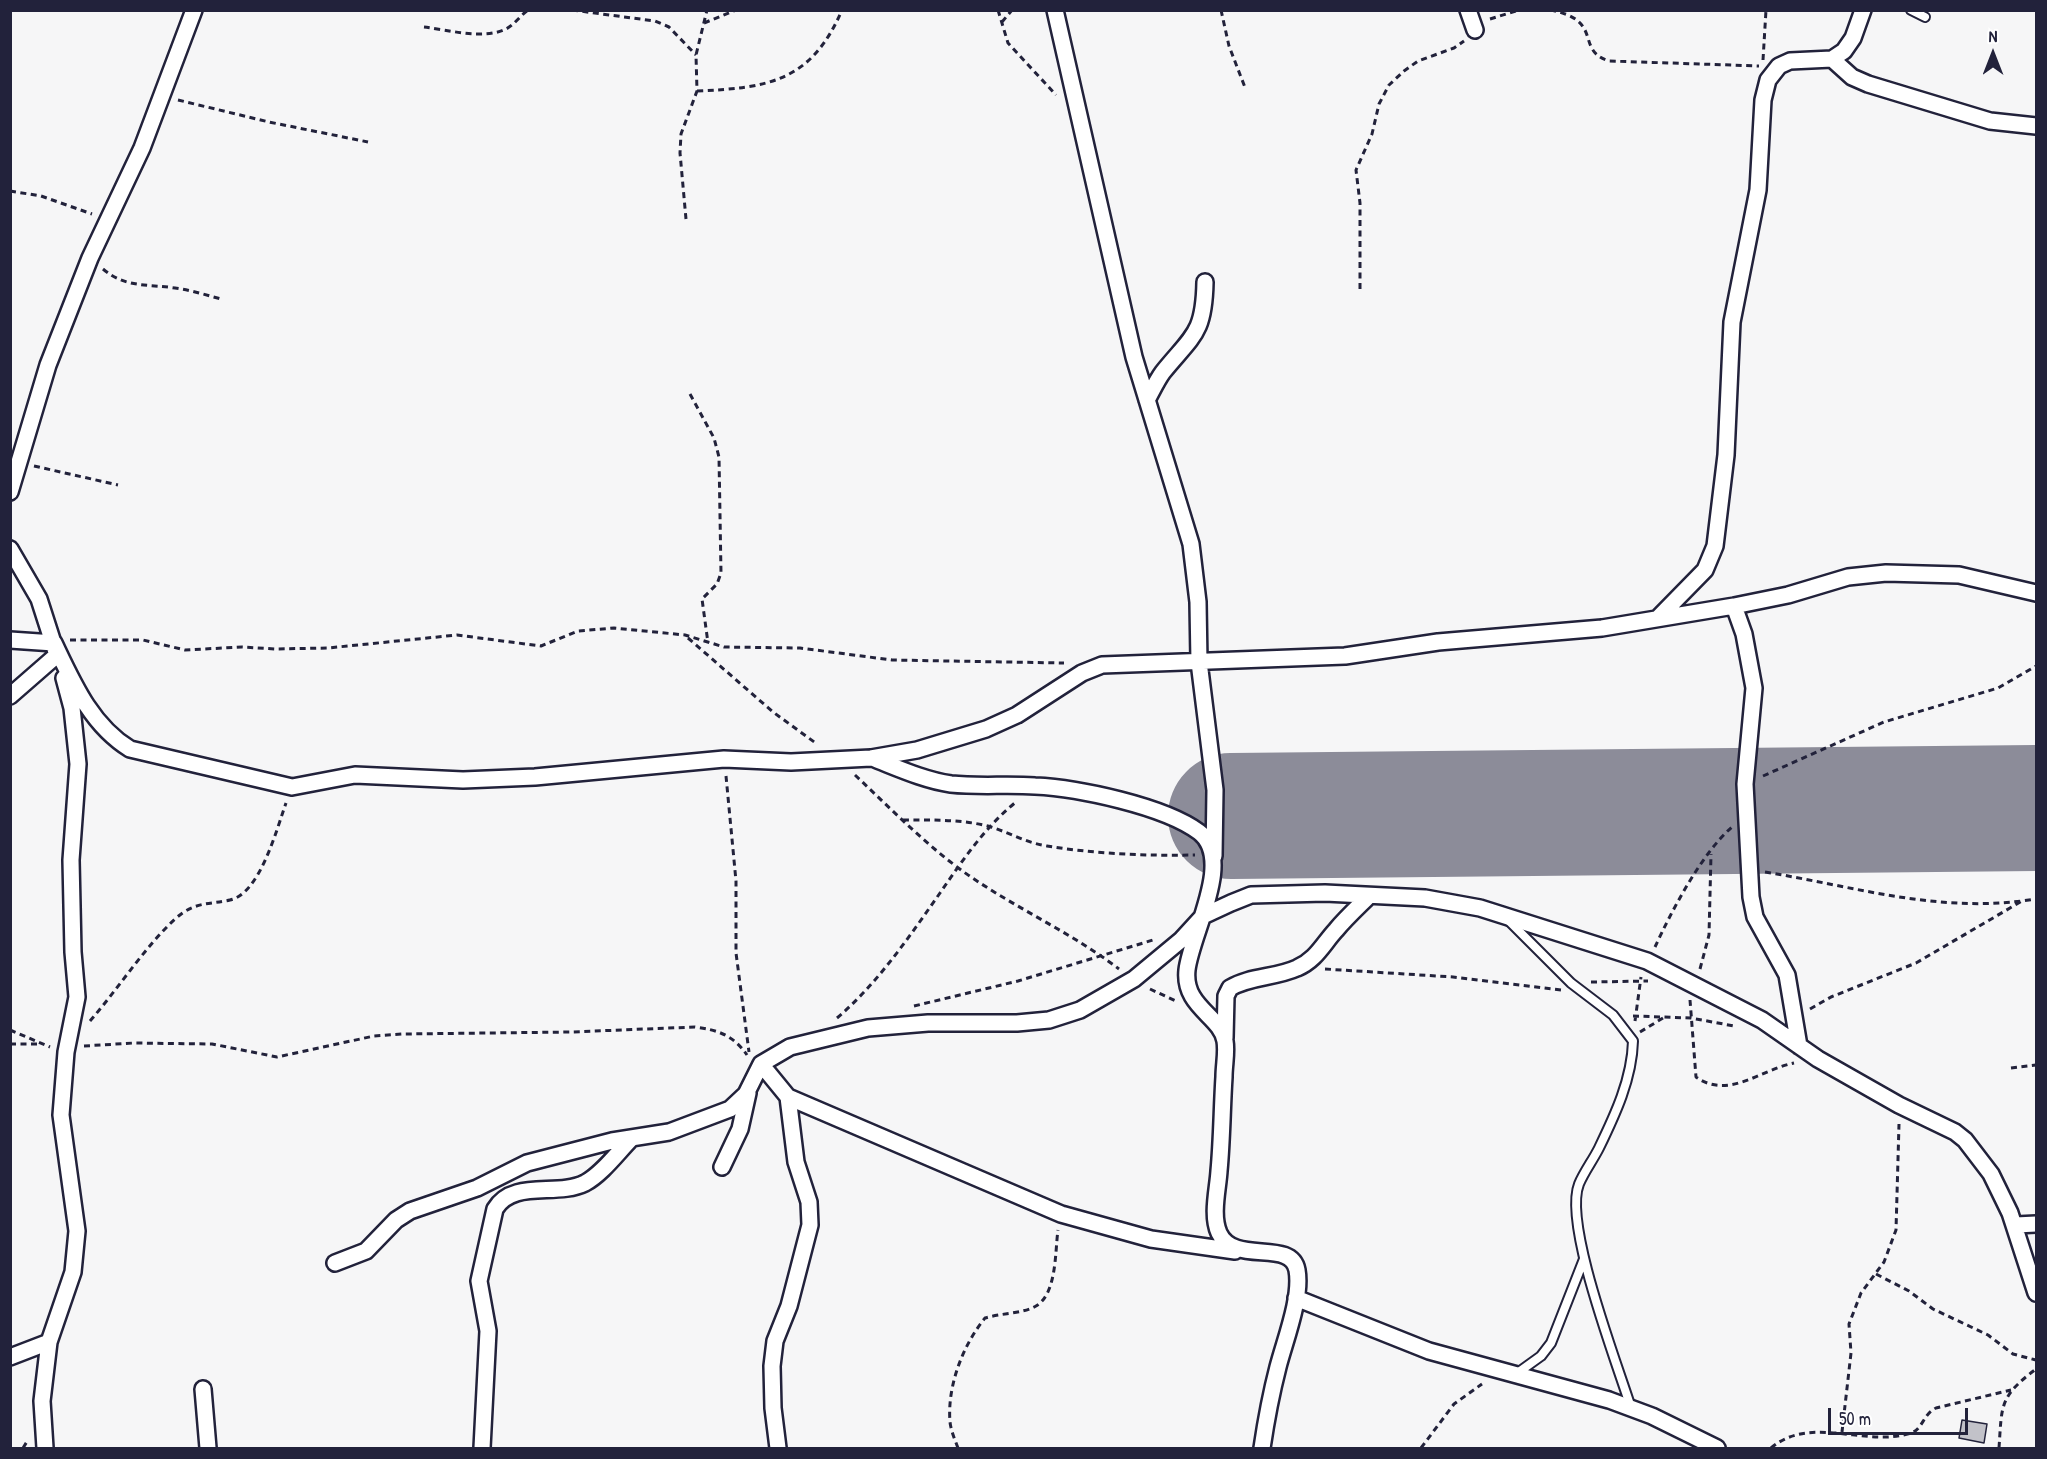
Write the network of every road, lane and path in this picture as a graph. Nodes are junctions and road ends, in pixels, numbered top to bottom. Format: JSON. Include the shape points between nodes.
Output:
{"nodes":[{"id":1,"x":194,"y":10,"type":"edge"},
{"id":2,"x":528,"y":10,"type":"edge"},
{"id":3,"x":572,"y":10,"type":"edge"},
{"id":4,"x":707,"y":10,"type":"edge"},
{"id":5,"x":736,"y":10,"type":"edge"},
{"id":6,"x":842,"y":10,"type":"edge"},
{"id":7,"x":998,"y":10,"type":"edge"},
{"id":8,"x":1012,"y":10,"type":"edge"},
{"id":9,"x":1055,"y":10,"type":"edge"},
{"id":10,"x":1221,"y":10,"type":"edge"},
{"id":11,"x":1468,"y":10,"type":"edge"},
{"id":12,"x":1519,"y":10,"type":"edge"},
{"id":13,"x":1550,"y":10,"type":"edge"},
{"id":14,"x":1766,"y":10,"type":"edge"},
{"id":15,"x":1863,"y":10,"type":"edge"},
{"id":16,"x":1911,"y":10,"type":"edge"},
{"id":17,"x":1925,"y":17,"type":"dead end"},
{"id":18,"x":1002,"y":22,"type":"junction"},
{"id":19,"x":704,"y":23,"type":"junction"},
{"id":20,"x":424,"y":27,"type":"dead end"},
{"id":21,"x":1475,"y":30,"type":"junction"},
{"id":22,"x":696,"y":55,"type":"junction"},
{"id":23,"x":1832,"y":59,"type":"junction"},
{"id":24,"x":1246,"y":90,"type":"dead end"},
{"id":25,"x":697,"y":91,"type":"junction"},
{"id":26,"x":162,"y":95,"type":"junction"},
{"id":27,"x":1079,"y":117,"type":"junction"},
{"id":28,"x":2037,"y":126,"type":"edge"},
{"id":29,"x":369,"y":142,"type":"dead end"},
{"id":30,"x":10,"y":191,"type":"edge"},
{"id":31,"x":107,"y":219,"type":"junction"},
{"id":32,"x":686,"y":219,"type":"dead end"},
{"id":33,"x":90,"y":258,"type":"junction"},
{"id":34,"x":1205,"y":282,"type":"dead end"},
{"id":35,"x":1360,"y":289,"type":"dead end"},
{"id":36,"x":222,"y":299,"type":"dead end"},
{"id":37,"x":690,"y":394,"type":"dead end"},
{"id":38,"x":1147,"y":400,"type":"junction"},
{"id":39,"x":17,"y":463,"type":"junction"},
{"id":40,"x":118,"y":485,"type":"dead end"},
{"id":41,"x":10,"y":492,"type":"edge"},
{"id":42,"x":10,"y":549,"type":"edge"},
{"id":43,"x":2037,"y":593,"type":"edge"},
{"id":44,"x":1734,"y":606,"type":"junction"},
{"id":45,"x":1658,"y":618,"type":"junction"},
{"id":46,"x":685,"y":635,"type":"junction"},
{"id":47,"x":10,"y":640,"type":"edge"},
{"id":48,"x":708,"y":643,"type":"junction"},
{"id":49,"x":54,"y":646,"type":"junction"},
{"id":50,"x":1199,"y":662,"type":"junction"},
{"id":51,"x":1066,"y":663,"type":"dead end"},
{"id":52,"x":2037,"y":666,"type":"edge"},
{"id":53,"x":10,"y":696,"type":"edge"},
{"id":54,"x":871,"y":758,"type":"junction"},
{"id":55,"x":724,"y":759,"type":"junction"},
{"id":56,"x":838,"y":760,"type":"junction"},
{"id":57,"x":1745,"y":784,"type":"junction"},
{"id":58,"x":1037,"y":786,"type":"junction"},
{"id":59,"x":292,"y":787,"type":"junction"},
{"id":60,"x":1746,"y":816,"type":"junction"},
{"id":61,"x":902,"y":820,"type":"junction"},
{"id":62,"x":990,"y":827,"type":"junction"},
{"id":63,"x":1710,"y":852,"type":"junction"},
{"id":64,"x":1213,"y":857,"type":"junction"},
{"id":65,"x":957,"y":867,"type":"junction"},
{"id":66,"x":1748,"y":869,"type":"junction"},
{"id":67,"x":1369,"y":896,"type":"junction"},
{"id":68,"x":2037,"y":899,"type":"edge"},
{"id":69,"x":2022,"y":901,"type":"junction"},
{"id":70,"x":1203,"y":916,"type":"junction"},
{"id":71,"x":1504,"y":916,"type":"junction"},
{"id":72,"x":1156,"y":939,"type":"dead end"},
{"id":73,"x":1103,"y":957,"type":"junction"},
{"id":74,"x":1647,"y":962,"type":"junction"},
{"id":75,"x":1300,"y":967,"type":"junction"},
{"id":76,"x":1134,"y":979,"type":"junction"},
{"id":77,"x":1639,"y":981,"type":"junction"},
{"id":78,"x":1658,"y":981,"type":"dead end"},
{"id":79,"x":1571,"y":983,"type":"junction"},
{"id":80,"x":1696,"y":984,"type":"junction"},
{"id":81,"x":1582,"y":993,"type":"junction"},
{"id":82,"x":910,"y":1007,"type":"dead end"},
{"id":83,"x":1204,"y":1014,"type":"junction"},
{"id":84,"x":1613,"y":1015,"type":"junction"},
{"id":85,"x":1635,"y":1016,"type":"junction"},
{"id":86,"x":1664,"y":1017,"type":"junction"},
{"id":87,"x":1691,"y":1018,"type":"junction"},
{"id":88,"x":834,"y":1020,"type":"dead end"},
{"id":89,"x":88,"y":1024,"type":"dead end"},
{"id":90,"x":1795,"y":1026,"type":"junction"},
{"id":91,"x":1742,"y":1028,"type":"dead end"},
{"id":92,"x":10,"y":1030,"type":"edge"},
{"id":93,"x":1634,"y":1036,"type":"dead end"},
{"id":94,"x":1225,"y":1038,"type":"junction"},
{"id":95,"x":10,"y":1044,"type":"edge"},
{"id":96,"x":42,"y":1044,"type":"junction"},
{"id":97,"x":1799,"y":1046,"type":"junction"},
{"id":98,"x":66,"y":1050,"type":"junction"},
{"id":99,"x":1818,"y":1059,"type":"junction"},
{"id":100,"x":761,"y":1064,"type":"junction"},
{"id":101,"x":2037,"y":1065,"type":"edge"},
{"id":102,"x":2011,"y":1068,"type":"dead end"},
{"id":103,"x":750,"y":1087,"type":"junction"},
{"id":104,"x":788,"y":1096,"type":"junction"},
{"id":105,"x":1899,"y":1105,"type":"junction"},
{"id":106,"x":632,"y":1138,"type":"junction"},
{"id":107,"x":722,"y":1167,"type":"dead end"},
{"id":108,"x":1061,"y":1214,"type":"junction"},
{"id":109,"x":2037,"y":1224,"type":"edge"},
{"id":110,"x":2016,"y":1225,"type":"junction"},
{"id":111,"x":1242,"y":1251,"type":"junction"},
{"id":112,"x":1584,"y":1259,"type":"junction"},
{"id":113,"x":335,"y":1263,"type":"dead end"},
{"id":114,"x":1876,"y":1274,"type":"junction"},
{"id":115,"x":2037,"y":1293,"type":"edge"},
{"id":116,"x":1296,"y":1298,"type":"junction"},
{"id":117,"x":49,"y":1342,"type":"junction"},
{"id":118,"x":10,"y":1357,"type":"edge"},
{"id":119,"x":2037,"y":1360,"type":"edge"},
{"id":120,"x":2037,"y":1369,"type":"edge"},
{"id":121,"x":1508,"y":1373,"type":"junction"},
{"id":122,"x":203,"y":1389,"type":"dead end"},
{"id":123,"x":2011,"y":1390,"type":"junction"},
{"id":124,"x":1632,"y":1408,"type":"junction"},
{"id":125,"x":1842,"y":1432,"type":"junction"},
{"id":126,"x":45,"y":1449,"type":"edge"},
{"id":127,"x":208,"y":1449,"type":"edge"},
{"id":128,"x":482,"y":1449,"type":"edge"},
{"id":129,"x":778,"y":1449,"type":"edge"},
{"id":130,"x":958,"y":1449,"type":"edge"},
{"id":131,"x":1262,"y":1449,"type":"edge"},
{"id":132,"x":1421,"y":1449,"type":"edge"},
{"id":133,"x":1717,"y":1449,"type":"edge"},
{"id":134,"x":1771,"y":1449,"type":"edge"},
{"id":135,"x":1999,"y":1449,"type":"edge"}],
"edges":[{"from":1,"to":26,"type":"street"},
{"from":2,"to":20,"type":"path","via":[[508,28],[484,34]]},
{"from":3,"to":22,"type":"path","via":[[655,21],[669,27]]},
{"from":4,"to":19,"type":"path"},
{"from":5,"to":19,"type":"path"},
{"from":6,"to":25,"type":"path","via":[[819,52],[781,79]]},
{"from":7,"to":18,"type":"path"},
{"from":8,"to":18,"type":"path"},
{"from":9,"to":27,"type":"street"},
{"from":10,"to":24,"type":"path","via":[[1229,46]]},
{"from":11,"to":21,"type":"street"},
{"from":12,"to":21,"type":"path","via":[[1487,20]]},
{"from":13,"to":14,"type":"path","via":[[1581,22],[1592,51],[1610,61],[1763,66]]},
{"from":15,"to":23,"type":"street","via":[[1853,38]]},
{"from":16,"to":17,"type":"lane"},
{"from":18,"to":27,"type":"path","via":[[1008,43]]},
{"from":19,"to":22,"type":"path"},
{"from":21,"to":35,"type":"path","via":[[1454,48],[1404,71],[1389,85],[1379,104],[1372,134],[1356,170]]},
{"from":22,"to":25,"type":"path"},
{"from":23,"to":28,"type":"street","via":[[1852,77],[1868,84],[1990,121]]},
{"from":23,"to":45,"type":"street","via":[[1790,62],[1779,66],[1768,80],[1763,100],[1758,190],[1732,322],[1726,455],[1715,546],[1705,570]]},
{"from":25,"to":32,"type":"path","via":[[681,134]]},
{"from":26,"to":29,"type":"path"},
{"from":26,"to":31,"type":"street","via":[[142,148]]},
{"from":27,"to":38,"type":"street"},
{"from":30,"to":31,"type":"path","via":[[41,196]]},
{"from":31,"to":33,"type":"street"},
{"from":33,"to":36,"type":"path","via":[[115,279]]},
{"from":33,"to":39,"type":"street","via":[[48,365]]},
{"from":34,"to":38,"type":"street","via":[[1204,312],[1194,338],[1162,372]]},
{"from":37,"to":48,"type":"path","via":[[714,438],[719,457],[722,559],[717,584],[702,599]]},
{"from":38,"to":50,"type":"street","via":[[1191,544],[1198,602]]},
{"from":39,"to":40,"type":"path"},
{"from":39,"to":41,"type":"street"},
{"from":42,"to":49,"type":"street","via":[[39,599]]},
{"from":43,"to":44,"type":"street","via":[[1959,575],[1886,573],[1848,577]]},
{"from":44,"to":45,"type":"street"},
{"from":44,"to":57,"type":"street","via":[[1744,634],[1754,688]]},
{"from":45,"to":50,"type":"street","via":[[1602,628],[1438,642],[1345,656]]},
{"from":46,"to":48,"type":"path"},
{"from":46,"to":49,"type":"path","via":[[598,629],[578,631],[541,646],[457,635],[275,650],[185,650],[142,640]]},
{"from":46,"to":56,"type":"path","via":[[773,712]]},
{"from":47,"to":49,"type":"street"},
{"from":48,"to":51,"type":"path","via":[[724,647],[800,648],[892,660]]},
{"from":49,"to":53,"type":"street"},
{"from":49,"to":59,"type":"street","via":[[88,707],[115,739],[130,749]]},
{"from":49,"to":98,"type":"street","via":[[72,708],[78,764],[71,860],[77,997]]},
{"from":50,"to":54,"type":"street","via":[[1102,665],[1082,673],[1017,716],[986,729],[917,750]]},
{"from":50,"to":64,"type":"street","via":[[1215,790]]},
{"from":52,"to":57,"type":"path","via":[[1998,688],[1884,722]]},
{"from":54,"to":56,"type":"street"},
{"from":54,"to":58,"type":"street","via":[[951,784]]},
{"from":55,"to":56,"type":"street"},
{"from":55,"to":59,"type":"street","via":[[535,777],[463,780],[355,775]]},
{"from":55,"to":98,"type":"path","via":[[736,881],[739,983],[749,1059],[729,1035],[695,1027],[374,1036],[277,1057],[212,1044],[134,1043]]},
{"from":56,"to":61,"type":"path"},
{"from":57,"to":60,"type":"street"},
{"from":58,"to":62,"type":"path"},
{"from":58,"to":64,"type":"street","via":[[1089,794],[1174,817],[1201,833]]},
{"from":59,"to":89,"type":"path","via":[[266,859],[246,891],[231,900],[204,902],[176,918]]},
{"from":60,"to":63,"type":"path"},
{"from":60,"to":66,"type":"street"},
{"from":61,"to":62,"type":"path","via":[[954,821]]},
{"from":61,"to":65,"type":"path"},
{"from":62,"to":64,"type":"path","via":[[1028,843],[1048,846]]},
{"from":62,"to":65,"type":"path"},
{"from":63,"to":74,"type":"path"},
{"from":63,"to":80,"type":"path","via":[[1709,935]]},
{"from":64,"to":70,"type":"street"},
{"from":65,"to":73,"type":"path"},
{"from":65,"to":88,"type":"path","via":[[897,952]]},
{"from":66,"to":69,"type":"path","via":[[1936,903]]},
{"from":66,"to":90,"type":"street","via":[[1755,916],[1787,975]]},
{"from":67,"to":70,"type":"street","via":[[1251,895]]},
{"from":67,"to":71,"type":"street","via":[[1425,898]]},
{"from":67,"to":75,"type":"street","via":[[1334,931],[1323,949]]},
{"from":68,"to":69,"type":"path"},
{"from":69,"to":90,"type":"path","via":[[1916,963],[1811,1008]]},
{"from":70,"to":76,"type":"street"},
{"from":70,"to":83,"type":"street","via":[[1192,941],[1187,973],[1191,994]]},
{"from":71,"to":74,"type":"street"},
{"from":71,"to":79,"type":"lane"},
{"from":72,"to":73,"type":"path"},
{"from":73,"to":76,"type":"path"},
{"from":73,"to":82,"type":"path"},
{"from":74,"to":77,"type":"path"},
{"from":74,"to":80,"type":"street"},
{"from":75,"to":81,"type":"path","via":[[1452,977]]},
{"from":75,"to":94,"type":"street","via":[[1248,979],[1230,988],[1226,996]]},
{"from":76,"to":83,"type":"path"},
{"from":76,"to":100,"type":"street","via":[[1080,1010],[1049,1020],[868,1028],[790,1047]]},
{"from":77,"to":78,"type":"path"},
{"from":77,"to":79,"type":"path"},
{"from":77,"to":85,"type":"path"},
{"from":79,"to":81,"type":"lane"},
{"from":80,"to":97,"type":"street","via":[[1762,1020]]},
{"from":81,"to":84,"type":"lane"},
{"from":83,"to":94,"type":"street"},
{"from":84,"to":85,"type":"path"},
{"from":84,"to":112,"type":"lane","via":[[1633,1041],[1633,1049],[1625,1089],[1579,1185],[1576,1206]]},
{"from":85,"to":86,"type":"path"},
{"from":86,"to":87,"type":"path"},
{"from":86,"to":93,"type":"path"},
{"from":87,"to":91,"type":"path"},
{"from":87,"to":99,"type":"path","via":[[1693,1066],[1696,1077],[1705,1083],[1722,1088],[1778,1066]]},
{"from":90,"to":97,"type":"street"},
{"from":92,"to":96,"type":"path"},
{"from":94,"to":111,"type":"street","via":[[1216,1224],[1225,1242]]},
{"from":95,"to":96,"type":"path"},
{"from":96,"to":98,"type":"path"},
{"from":97,"to":99,"type":"street"},
{"from":98,"to":117,"type":"street","via":[[61,1115],[77,1239],[73,1272]]},
{"from":99,"to":105,"type":"street"},
{"from":100,"to":103,"type":"street"},
{"from":100,"to":104,"type":"street"},
{"from":101,"to":102,"type":"path"},
{"from":103,"to":106,"type":"street","via":[[730,1109],[714,1116],[669,1132]]},
{"from":103,"to":107,"type":"street","via":[[740,1129]]},
{"from":104,"to":108,"type":"street"},
{"from":104,"to":129,"type":"street","via":[[796,1162],[808,1202],[810,1225],[789,1306],[775,1341],[773,1408]]},
{"from":105,"to":110,"type":"street","via":[[1965,1140],[1991,1174]]},
{"from":105,"to":114,"type":"path","via":[[1896,1230]]},
{"from":106,"to":113,"type":"street","via":[[527,1162],[477,1188],[410,1211],[366,1251]]},
{"from":106,"to":128,"type":"street","via":[[586,1182],[571,1188],[512,1193],[500,1200],[495,1209],[479,1281],[488,1331]]},
{"from":108,"to":111,"type":"street","via":[[1151,1239]]},
{"from":108,"to":130,"type":"path","via":[[1050,1285],[1044,1298],[1035,1306],[985,1318],[962,1358],[950,1411]]},
{"from":109,"to":110,"type":"street"},
{"from":110,"to":115,"type":"street"},
{"from":111,"to":116,"type":"street","via":[[1273,1252],[1291,1259],[1297,1270]]},
{"from":112,"to":121,"type":"lane","via":[[1551,1342],[1541,1356]]},
{"from":112,"to":124,"type":"lane"},
{"from":114,"to":119,"type":"path","via":[[1933,1309],[1988,1335],[2013,1354]]},
{"from":114,"to":125,"type":"path","via":[[1862,1293],[1849,1324],[1851,1353]]},
{"from":116,"to":121,"type":"street","via":[[1429,1351]]},
{"from":116,"to":131,"type":"street"},
{"from":117,"to":118,"type":"street"},
{"from":117,"to":126,"type":"street","via":[[42,1401]]},
{"from":120,"to":123,"type":"path"},
{"from":121,"to":124,"type":"street"},
{"from":121,"to":132,"type":"path","via":[[1454,1404]]},
{"from":122,"to":127,"type":"street"},
{"from":123,"to":125,"type":"path","via":[[1936,1408],[1927,1412],[1917,1430],[1910,1434],[1869,1436]]},
{"from":123,"to":135,"type":"path","via":[[2002,1411]]},
{"from":124,"to":133,"type":"street"},
{"from":125,"to":134,"type":"path","via":[[1802,1434],[1778,1442]]}]}
